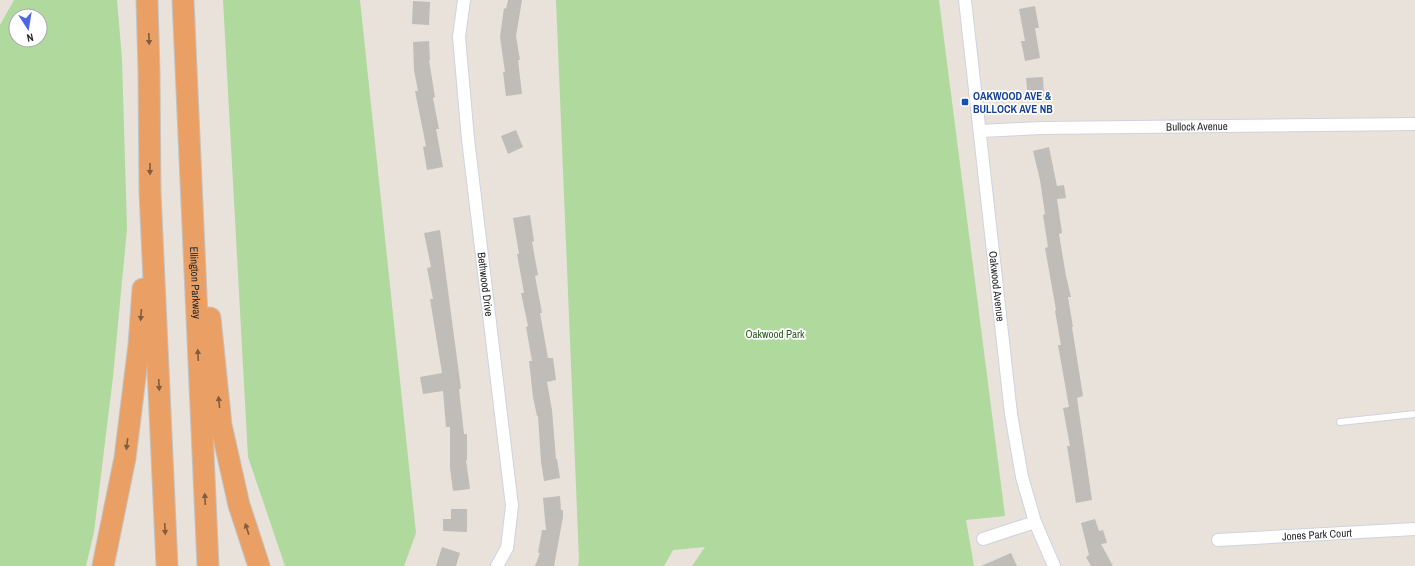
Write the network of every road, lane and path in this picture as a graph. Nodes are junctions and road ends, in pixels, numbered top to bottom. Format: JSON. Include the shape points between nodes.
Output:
{"nodes":[{"id":1,"x":147,"y":0,"type":"edge"},
{"id":2,"x":183,"y":0,"type":"edge"},
{"id":3,"x":464,"y":0,"type":"edge"},
{"id":4,"x":965,"y":0,"type":"edge"},
{"id":5,"x":184,"y":34,"type":"junction"},
{"id":6,"x":1415,"y":124,"type":"edge"},
{"id":7,"x":980,"y":131,"type":"junction"},
{"id":8,"x":150,"y":192,"type":"junction"},
{"id":9,"x":1415,"y":414,"type":"edge"},
{"id":10,"x":1340,"y":422,"type":"dead end"},
{"id":11,"x":1034,"y":522,"type":"junction"},
{"id":12,"x":1415,"y":529,"type":"edge"},
{"id":13,"x":983,"y":539,"type":"dead end"},
{"id":14,"x":1218,"y":540,"type":"dead end"},
{"id":15,"x":103,"y":566,"type":"edge"},
{"id":16,"x":167,"y":566,"type":"edge"},
{"id":17,"x":208,"y":566,"type":"edge"},
{"id":18,"x":259,"y":566,"type":"edge"},
{"id":19,"x":497,"y":566,"type":"edge"},
{"id":20,"x":1054,"y":566,"type":"edge"}],
"edges":[{"from":1,"to":8,"type":"highway","one_way":true},
{"from":2,"to":5,"type":"highway","name":"Ellington Parkway"},
{"from":3,"to":19,"type":"street","name":"Bethwood Drive","via":[[459,37],[512,506],[507,548]]},
{"from":4,"to":7,"type":"street","name":"Oakwood Avenue"},
{"from":17,"to":5,"type":"highway","name":"Ellington Parkway","one_way":true},
{"from":18,"to":5,"type":"highway","one_way":true,"via":[[239,505],[221,425]]},
{"from":6,"to":7,"type":"street","name":"Bullock Avenue","via":[[1041,128]]},
{"from":7,"to":11,"type":"street","name":"Oakwood Avenue","via":[[1011,414],[1022,477]]},
{"from":8,"to":15,"type":"highway","one_way":true,"via":[[139,345],[125,458]]},
{"from":8,"to":16,"type":"highway","one_way":true},
{"from":9,"to":10,"type":"lane"},
{"from":11,"to":13,"type":"street"},
{"from":11,"to":20,"type":"street","name":"Oakwood Avenue"},
{"from":12,"to":14,"type":"street","name":"Jones Park Court"}]}
